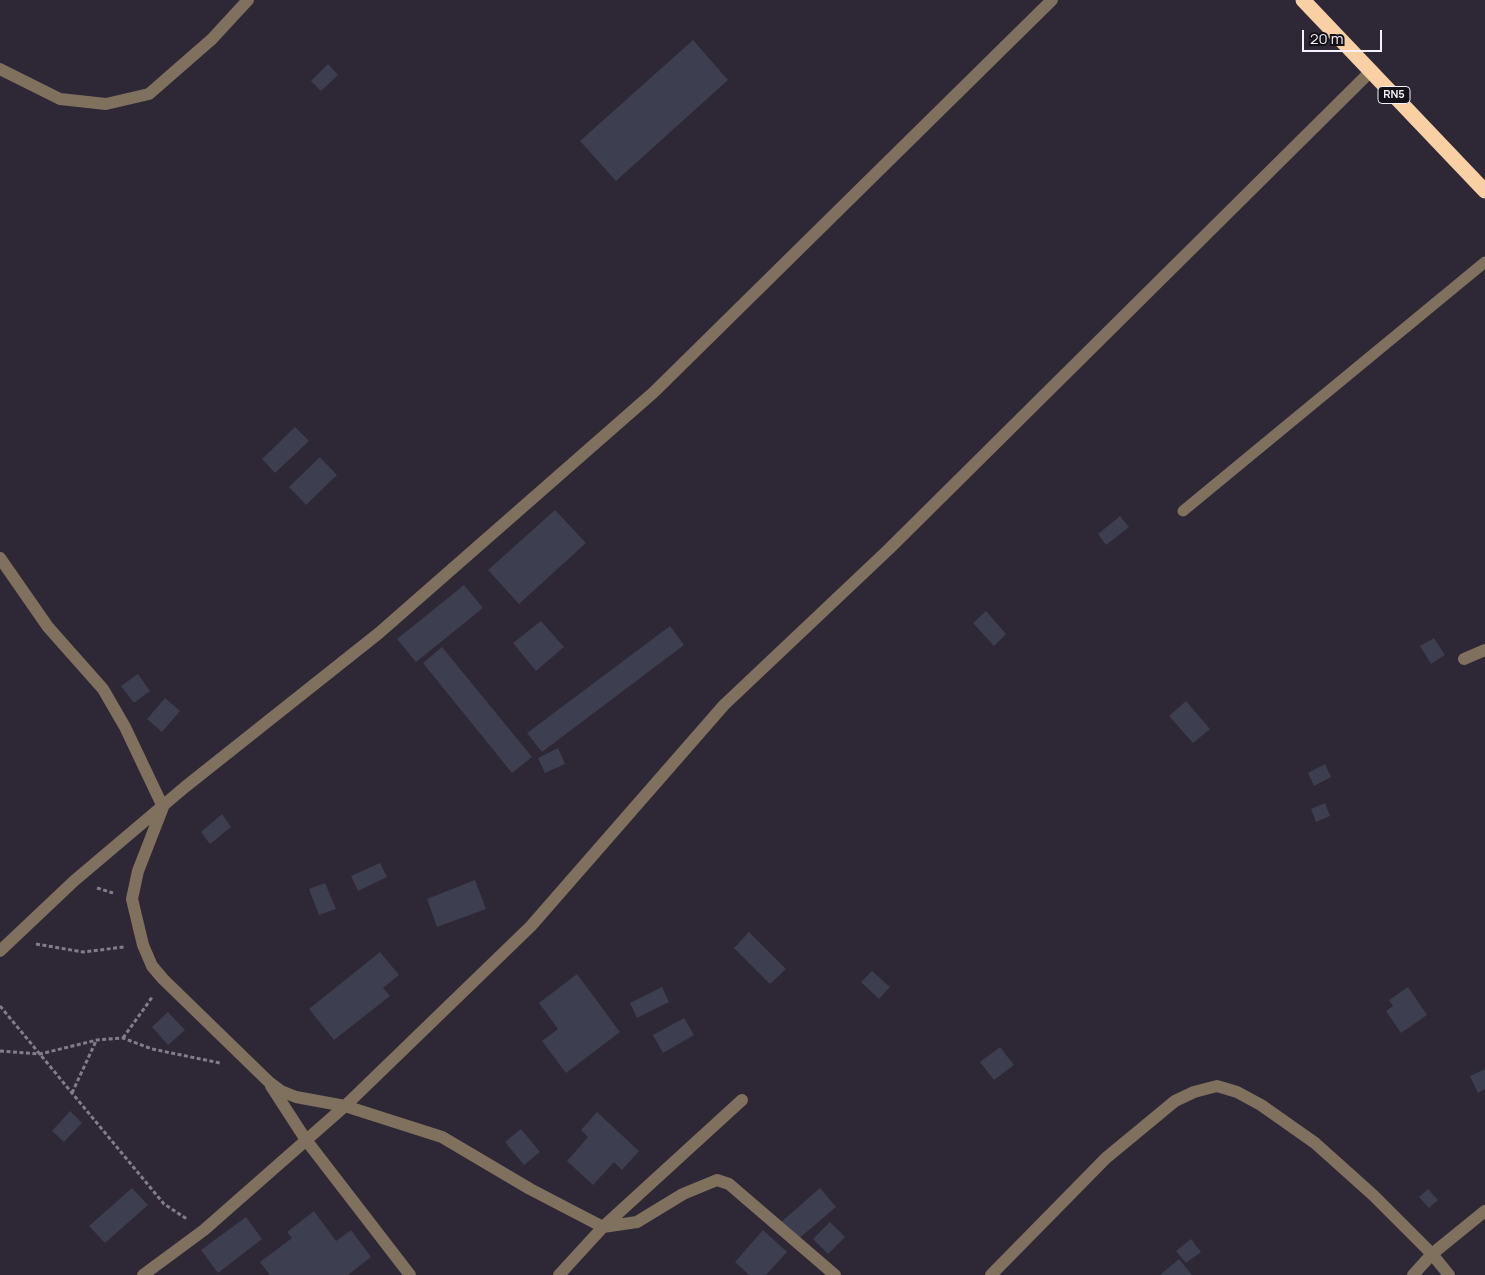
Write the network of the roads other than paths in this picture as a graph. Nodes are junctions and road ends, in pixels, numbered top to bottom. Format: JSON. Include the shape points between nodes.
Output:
{"nodes":[{"id":1,"x":248,"y":0,"type":"edge"},
{"id":2,"x":1052,"y":0,"type":"edge"},
{"id":3,"x":1302,"y":0,"type":"edge"},
{"id":4,"x":0,"y":68,"type":"edge"},
{"id":5,"x":1371,"y":71,"type":"junction"},
{"id":6,"x":1485,"y":191,"type":"edge"},
{"id":7,"x":1485,"y":262,"type":"edge"},
{"id":8,"x":1183,"y":511,"type":"dead end"},
{"id":9,"x":0,"y":558,"type":"edge"},
{"id":10,"x":1485,"y":650,"type":"edge"},
{"id":11,"x":1464,"y":659,"type":"dead end"},
{"id":12,"x":163,"y":807,"type":"junction"},
{"id":13,"x":0,"y":951,"type":"edge"},
{"id":14,"x":269,"y":1082,"type":"junction"},
{"id":15,"x":742,"y":1100,"type":"dead end"},
{"id":16,"x":345,"y":1106,"type":"junction"},
{"id":17,"x":306,"y":1140,"type":"junction"},
{"id":18,"x":1485,"y":1210,"type":"edge"},
{"id":19,"x":603,"y":1227,"type":"junction"},
{"id":20,"x":1432,"y":1254,"type":"junction"},
{"id":21,"x":143,"y":1275,"type":"edge"},
{"id":22,"x":410,"y":1275,"type":"edge"},
{"id":23,"x":559,"y":1275,"type":"edge"},
{"id":24,"x":835,"y":1275,"type":"edge"},
{"id":25,"x":991,"y":1275,"type":"edge"},
{"id":26,"x":1413,"y":1275,"type":"edge"},
{"id":27,"x":1449,"y":1275,"type":"edge"}],
"edges":[{"from":1,"to":4,"type":"street","via":[[212,39],[148,94],[106,104],[60,99]]},
{"from":2,"to":12,"type":"street","via":[[654,392],[378,633]]},
{"from":3,"to":5,"type":"highway","number":"RN5"},
{"from":5,"to":6,"type":"highway","number":"RN5"},
{"from":5,"to":16,"type":"street","via":[[889,549],[724,705],[531,926]]},
{"from":7,"to":8,"type":"lane"},
{"from":9,"to":12,"type":"street","via":[[48,627],[102,689],[125,727]]},
{"from":10,"to":11,"type":"street"},
{"from":12,"to":13,"type":"street","via":[[74,881]]},
{"from":12,"to":14,"type":"street","via":[[138,871],[132,899],[143,945],[152,966],[163,979]]},
{"from":14,"to":16,"type":"street","via":[[296,1097]]},
{"from":14,"to":17,"type":"street"},
{"from":15,"to":19,"type":"street"},
{"from":16,"to":17,"type":"street"},
{"from":16,"to":19,"type":"street","via":[[442,1137]]},
{"from":17,"to":21,"type":"street","via":[[204,1230]]},
{"from":17,"to":22,"type":"street"},
{"from":18,"to":20,"type":"street"},
{"from":19,"to":23,"type":"street"},
{"from":19,"to":24,"type":"street","via":[[638,1222],[683,1194],[717,1180],[722,1181]]},
{"from":20,"to":25,"type":"street","via":[[1315,1143],[1261,1105],[1217,1086],[1175,1101],[1106,1158]]},
{"from":20,"to":26,"type":"street"},
{"from":20,"to":27,"type":"street"}]}
